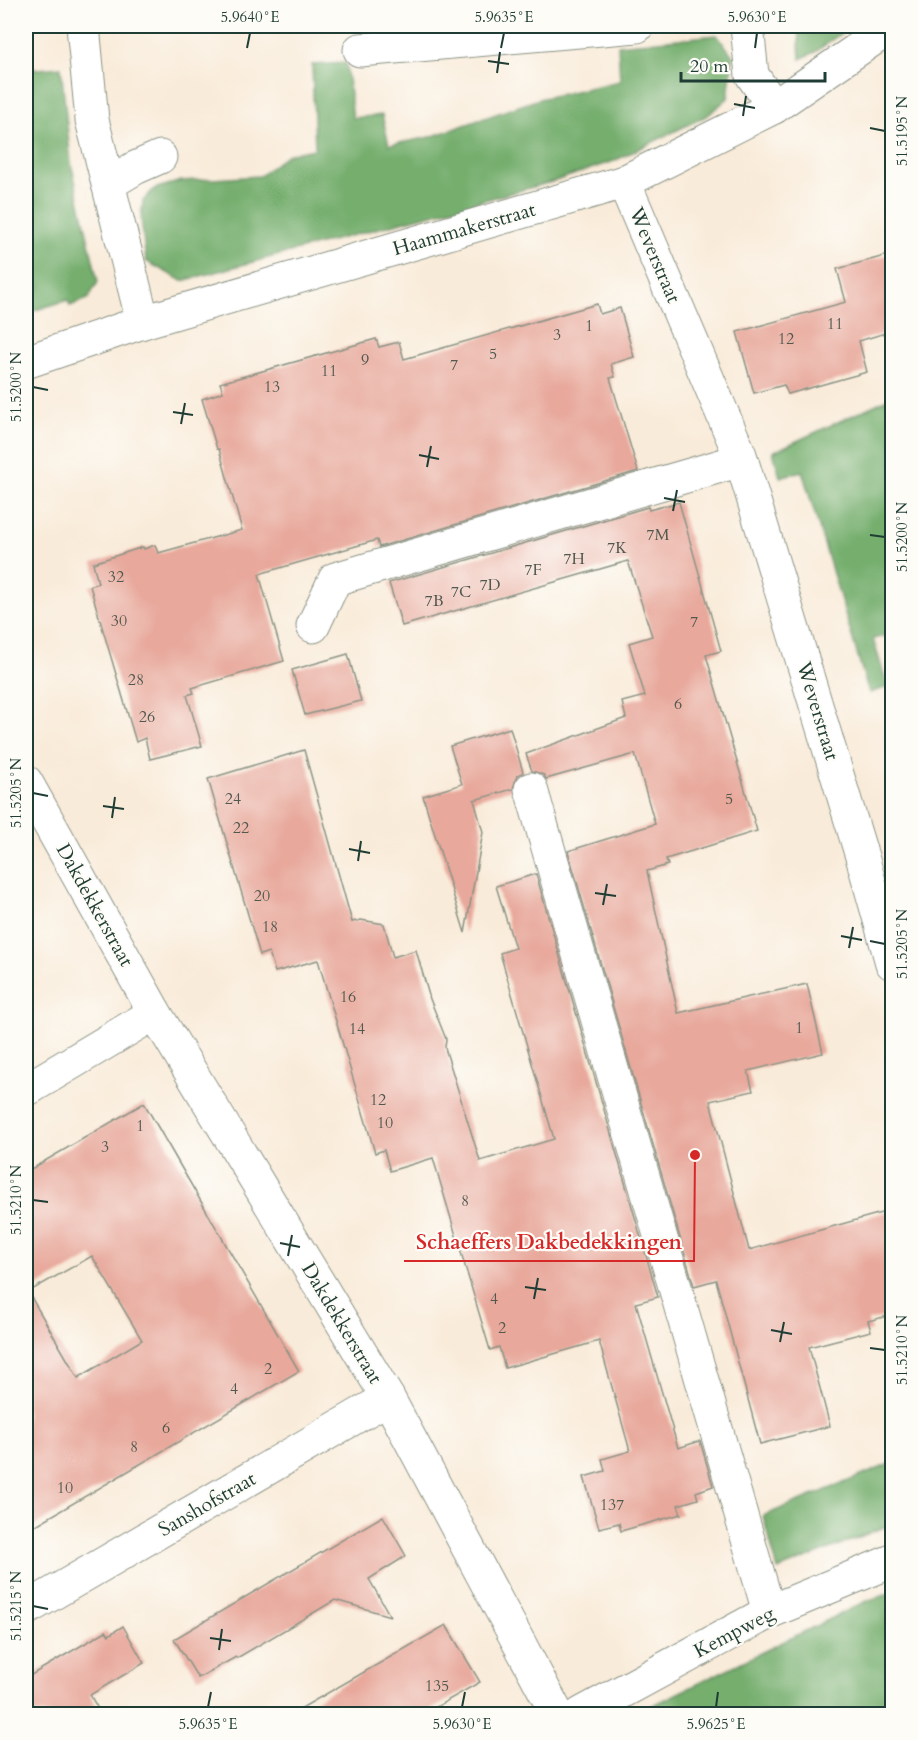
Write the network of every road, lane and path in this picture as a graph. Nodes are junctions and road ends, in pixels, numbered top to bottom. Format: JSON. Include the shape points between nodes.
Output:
{"nodes":[{"id":1,"x":83,"y":26,"type":"edge"},
{"id":2,"x":637,"y":26,"type":"edge"},
{"id":3,"x":747,"y":26,"type":"edge"},
{"id":4,"x":892,"y":26,"type":"edge"},
{"id":5,"x":360,"y":50,"type":"dead end"},
{"id":6,"x":774,"y":107,"type":"junction"},
{"id":7,"x":160,"y":157,"type":"dead end"},
{"id":8,"x":624,"y":182,"type":"junction"},
{"id":9,"x":108,"y":184,"type":"junction"},
{"id":10,"x":143,"y":322,"type":"junction"},
{"id":11,"x":26,"y":362,"type":"edge"},
{"id":12,"x":741,"y":460,"type":"junction"},
{"id":13,"x":313,"y":626,"type":"dead end"},
{"id":14,"x":26,"y":782,"type":"edge"},
{"id":15,"x":531,"y":789,"type":"dead end"},
{"id":16,"x":892,"y":963,"type":"edge"},
{"id":17,"x":155,"y":1013,"type":"junction"},
{"id":18,"x":26,"y":1090,"type":"edge"},
{"id":19,"x":388,"y":1398,"type":"junction"},
{"id":20,"x":892,"y":1562,"type":"edge"},
{"id":21,"x":26,"y":1609,"type":"edge"},
{"id":22,"x":769,"y":1612,"type":"junction"},
{"id":23,"x":557,"y":1714,"type":"edge"},
{"id":24,"x":581,"y":1714,"type":"edge"}],
"edges":[{"from":1,"to":9,"type":"street","via":[[92,120]]},
{"from":2,"to":5,"type":"street"},
{"from":3,"to":6,"type":"street","via":[[752,75]]},
{"from":4,"to":6,"type":"street","name":"Haammakerstraat"},
{"from":6,"to":8,"type":"street","name":"Haammakerstraat"},
{"from":7,"to":9,"type":"street"},
{"from":8,"to":10,"type":"street","name":"Haammakerstraat"},
{"from":8,"to":12,"type":"street","name":"Weverstraat"},
{"from":9,"to":10,"type":"street"},
{"from":10,"to":11,"type":"street","name":"Haammakerstraat"},
{"from":12,"to":13,"type":"street","via":[[335,579]]},
{"from":12,"to":16,"type":"street","name":"Weverstraat"},
{"from":14,"to":17,"type":"street","name":"Dakdekkerstraat"},
{"from":15,"to":22,"type":"street"},
{"from":17,"to":18,"type":"street"},
{"from":17,"to":19,"type":"street","name":"Dakdekkerstraat"},
{"from":19,"to":21,"type":"street","name":"Sanshofstraat"},
{"from":19,"to":23,"type":"street","name":"Dakdekkerstraat"},
{"from":20,"to":22,"type":"street","name":"Kempweg"},
{"from":22,"to":24,"type":"street","name":"Kempweg"}]}
